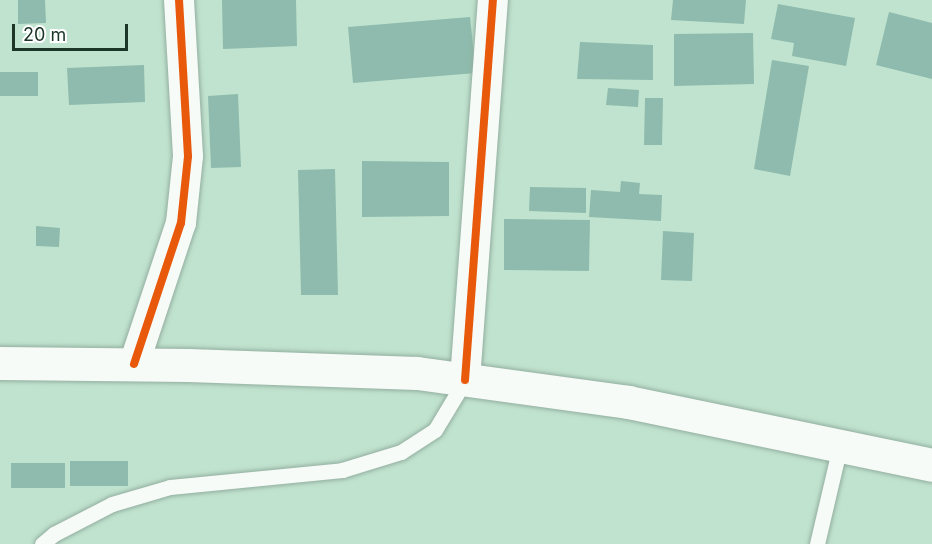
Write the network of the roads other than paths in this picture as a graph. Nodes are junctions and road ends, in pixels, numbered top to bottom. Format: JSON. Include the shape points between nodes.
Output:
{"nodes":[{"id":1,"x":179,"y":0,"type":"edge"},
{"id":2,"x":493,"y":0,"type":"edge"},
{"id":3,"x":0,"y":363,"type":"edge"},
{"id":4,"x":134,"y":364,"type":"junction"},
{"id":5,"x":465,"y":380,"type":"junction"},
{"id":6,"x":840,"y":446,"type":"junction"},
{"id":7,"x":932,"y":465,"type":"edge"},
{"id":8,"x":42,"y":544,"type":"edge"},
{"id":9,"x":817,"y":544,"type":"edge"}],
"edges":[{"from":1,"to":4,"type":"street","via":[[188,156],[182,223]]},
{"from":2,"to":5,"type":"street"},
{"from":3,"to":4,"type":"main road"},
{"from":4,"to":5,"type":"main road","via":[[417,373]]},
{"from":5,"to":6,"type":"main road","via":[[628,402]]},
{"from":5,"to":8,"type":"lane","via":[[435,430],[401,453],[342,470],[170,487],[112,504]]},
{"from":6,"to":7,"type":"main road"},
{"from":6,"to":9,"type":"lane"}]}
